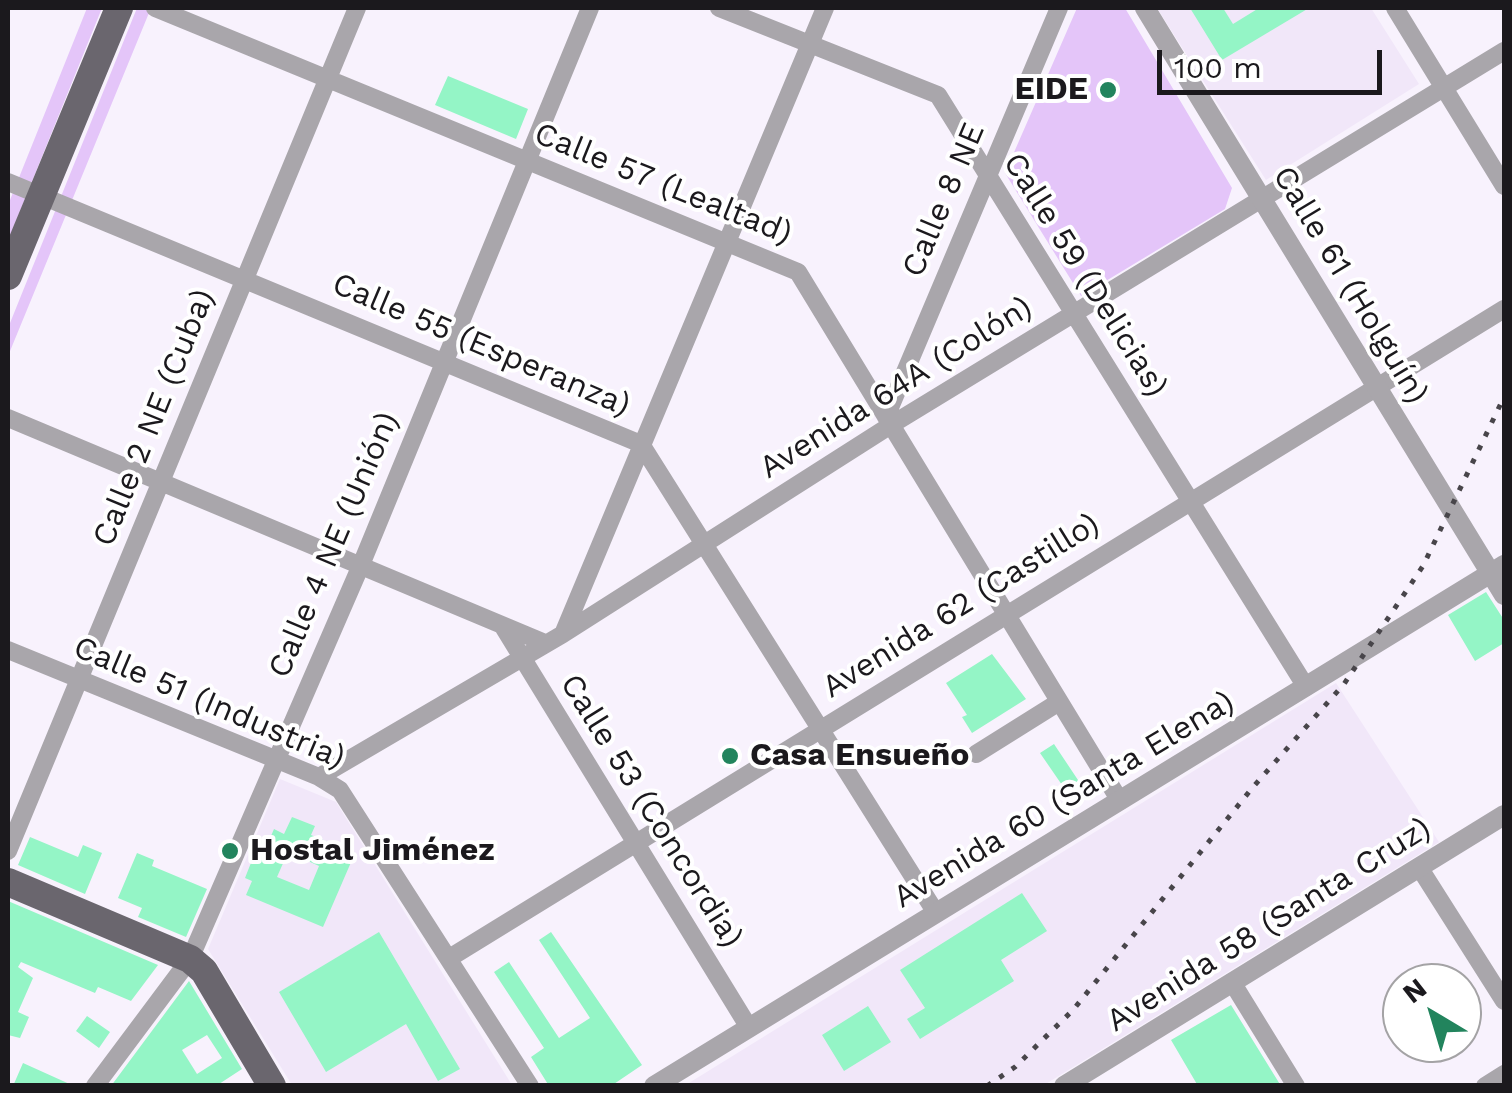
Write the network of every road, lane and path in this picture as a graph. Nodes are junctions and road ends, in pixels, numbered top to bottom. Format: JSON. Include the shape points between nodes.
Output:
{"nodes":[{"id":1,"x":119,"y":8,"type":"edge"},
{"id":2,"x":154,"y":8,"type":"edge"},
{"id":3,"x":356,"y":8,"type":"edge"},
{"id":4,"x":590,"y":8,"type":"edge"},
{"id":5,"x":719,"y":8,"type":"edge"},
{"id":6,"x":825,"y":8,"type":"edge"},
{"id":7,"x":1059,"y":8,"type":"edge"},
{"id":8,"x":1145,"y":8,"type":"edge"},
{"id":9,"x":1394,"y":8,"type":"edge"},
{"id":10,"x":810,"y":44,"type":"junction"},
{"id":11,"x":1504,"y":51,"type":"edge"},
{"id":12,"x":327,"y":77,"type":"junction"},
{"id":13,"x":1443,"y":88,"type":"junction"},
{"id":14,"x":528,"y":162,"type":"junction"},
{"id":15,"x":987,"y":173,"type":"junction"},
{"id":16,"x":8,"y":182,"type":"edge"},
{"id":17,"x":1504,"y":186,"type":"edge"},
{"id":18,"x":40,"y":198,"type":"junction"},
{"id":19,"x":1262,"y":199,"type":"junction"},
{"id":20,"x":727,"y":240,"type":"junction"},
{"id":21,"x":8,"y":276,"type":"edge"},
{"id":22,"x":244,"y":279,"type":"junction"},
{"id":23,"x":1504,"y":309,"type":"edge"},
{"id":24,"x":1074,"y":313,"type":"junction"},
{"id":25,"x":446,"y":362,"type":"junction"},
{"id":26,"x":1376,"y":384,"type":"junction"},
{"id":27,"x":8,"y":418,"type":"edge"},
{"id":28,"x":888,"y":421,"type":"junction"},
{"id":29,"x":642,"y":444,"type":"junction"},
{"id":30,"x":159,"y":481,"type":"junction"},
{"id":31,"x":1190,"y":500,"type":"junction"},
{"id":32,"x":703,"y":543,"type":"junction"},
{"id":33,"x":361,"y":565,"type":"junction"},
{"id":34,"x":1498,"y":569,"type":"edge"},
{"id":35,"x":1504,"y":594,"type":"edge"},
{"id":36,"x":1006,"y":614,"type":"junction"},
{"id":37,"x":504,"y":628,"type":"junction"},
{"id":38,"x":563,"y":634,"type":"junction"},
{"id":39,"x":545,"y":643,"type":"junction"},
{"id":40,"x":8,"y":650,"type":"edge"},
{"id":41,"x":521,"y":657,"type":"junction"},
{"id":42,"x":81,"y":680,"type":"junction"},
{"id":43,"x":1306,"y":687,"type":"junction"},
{"id":44,"x":1059,"y":702,"type":"junction"},
{"id":45,"x":820,"y":728,"type":"junction"},
{"id":46,"x":976,"y":754,"type":"dead end"},
{"id":47,"x":273,"y":760,"type":"junction"},
{"id":48,"x":320,"y":777,"type":"junction"},
{"id":49,"x":1120,"y":801,"type":"junction"},
{"id":50,"x":1504,"y":815,"type":"edge"},
{"id":51,"x":636,"y":842,"type":"junction"},
{"id":52,"x":8,"y":852,"type":"edge"},
{"id":53,"x":1420,"y":868,"type":"junction"},
{"id":54,"x":8,"y":882,"type":"edge"},
{"id":55,"x":936,"y":914,"type":"junction"},
{"id":56,"x":451,"y":957,"type":"junction"},
{"id":57,"x":190,"y":960,"type":"junction"},
{"id":58,"x":1232,"y":982,"type":"junction"},
{"id":59,"x":1504,"y":1001,"type":"edge"},
{"id":60,"x":748,"y":1026,"type":"junction"},
{"id":61,"x":1504,"y":1074,"type":"edge"},
{"id":62,"x":266,"y":1083,"type":"edge"},
{"id":63,"x":95,"y":1086,"type":"edge"},
{"id":64,"x":530,"y":1086,"type":"edge"},
{"id":65,"x":654,"y":1086,"type":"edge"},
{"id":66,"x":1064,"y":1086,"type":"edge"},
{"id":67,"x":1296,"y":1086,"type":"edge"},
{"id":68,"x":1486,"y":1086,"type":"edge"}],
"edges":[{"from":1,"to":18,"type":"main road"},
{"from":2,"to":12,"type":"street","name":"Calle 57 (Lealtad)"},
{"from":3,"to":12,"type":"street","name":"Calle 2 NE (Cuba)"},
{"from":4,"to":14,"type":"street","name":"Calle 4 NE (Unión)"},
{"from":5,"to":10,"type":"street","name":"Calle 59 (Delicias)"},
{"from":6,"to":10,"type":"street"},
{"from":7,"to":15,"type":"street","name":"Calle 8 NE"},
{"from":8,"to":19,"type":"street","name":"Calle 61 (Holguín)"},
{"from":9,"to":13,"type":"street"},
{"from":10,"to":15,"type":"street","name":"Calle 59 (Delicias)","via":[[938,95]]},
{"from":10,"to":20,"type":"street"},
{"from":11,"to":13,"type":"street","name":"Avenida 64A (Colón)"},
{"from":12,"to":14,"type":"street","name":"Calle 57 (Lealtad)"},
{"from":12,"to":22,"type":"street","name":"Calle 2 NE (Cuba)"},
{"from":13,"to":17,"type":"street"},
{"from":13,"to":19,"type":"street","name":"Avenida 64A (Colón)"},
{"from":14,"to":20,"type":"street","name":"Calle 57 (Lealtad)"},
{"from":14,"to":25,"type":"street","name":"Calle 4 NE (Unión)"},
{"from":15,"to":24,"type":"street","name":"Calle 59 (Delicias)"},
{"from":15,"to":28,"type":"street","name":"Calle 8 NE"},
{"from":16,"to":18,"type":"street","name":"Calle 55 (Esperanza)"},
{"from":18,"to":21,"type":"main road"},
{"from":18,"to":22,"type":"street","name":"Calle 55 (Esperanza)"},
{"from":19,"to":24,"type":"street","name":"Avenida 64A (Colón)"},
{"from":19,"to":26,"type":"street","name":"Calle 61 (Holguín)"},
{"from":20,"to":28,"type":"street","name":"Calle 57 (Lealtad)","via":[[798,272]]},
{"from":20,"to":29,"type":"street"},
{"from":22,"to":25,"type":"street","name":"Calle 55 (Esperanza)"},
{"from":22,"to":30,"type":"street","name":"Calle 2 NE (Cuba)"},
{"from":23,"to":26,"type":"street","name":"Avenida 62 (Castillo)"},
{"from":24,"to":28,"type":"street","name":"Avenida 64A (Colón)"},
{"from":24,"to":31,"type":"street","name":"Calle 59 (Delicias)"},
{"from":25,"to":29,"type":"street","name":"Calle 55 (Esperanza)"},
{"from":25,"to":33,"type":"street","name":"Calle 4 NE (Unión)"},
{"from":26,"to":31,"type":"street","name":"Avenida 62 (Castillo)"},
{"from":26,"to":34,"type":"street","name":"Calle 61 (Holguín)"},
{"from":27,"to":30,"type":"street","name":"Calle 53 (Concordia)"},
{"from":28,"to":32,"type":"street","name":"Avenida 64A (Colón)"},
{"from":28,"to":36,"type":"street","name":"Calle 57 (Lealtad)"},
{"from":29,"to":32,"type":"street","name":"Calle 55 (Esperanza)"},
{"from":29,"to":38,"type":"street"},
{"from":30,"to":33,"type":"street","name":"Calle 53 (Concordia)"},
{"from":30,"to":42,"type":"street","name":"Calle 2 NE (Cuba)"},
{"from":31,"to":36,"type":"street","name":"Avenida 62 (Castillo)"},
{"from":31,"to":43,"type":"street","name":"Calle 59 (Delicias)"},
{"from":32,"to":38,"type":"street","name":"Avenida 64A (Colón)"},
{"from":32,"to":45,"type":"street","name":"Calle 55 (Esperanza)"},
{"from":33,"to":37,"type":"street","name":"Calle 53 (Concordia)"},
{"from":33,"to":47,"type":"street","name":"Calle 4 NE (Unión)"},
{"from":34,"to":35,"type":"street","name":"Calle 61 (Holguín)"},
{"from":34,"to":43,"type":"street","name":"Avenida 60 (Santa Elena)"},
{"from":36,"to":44,"type":"street","name":"Calle 57 (Lealtad)"},
{"from":36,"to":45,"type":"street","name":"Avenida 62 (Castillo)"},
{"from":37,"to":39,"type":"street","name":"Calle 53 (Concordia)"},
{"from":37,"to":41,"type":"street","name":"Calle 53 (Concordia)"},
{"from":38,"to":39,"type":"street","name":"Avenida 64A (Colón)"},
{"from":39,"to":41,"type":"street","name":"Avenida 64A (Colón)"},
{"from":40,"to":42,"type":"street","name":"Calle 51 (Industria)"},
{"from":41,"to":48,"type":"street","name":"Avenida 64A (Colón)"},
{"from":41,"to":51,"type":"street","name":"Calle 53 (Concordia)"},
{"from":42,"to":47,"type":"street","name":"Calle 51 (Industria)"},
{"from":42,"to":52,"type":"street","name":"Calle 2 NE (Cuba)"},
{"from":43,"to":49,"type":"street","name":"Avenida 60 (Santa Elena)"},
{"from":44,"to":46,"type":"street"},
{"from":44,"to":49,"type":"street","name":"Calle 57 (Lealtad)"},
{"from":45,"to":51,"type":"street","name":"Avenida 62 (Castillo)"},
{"from":45,"to":55,"type":"street","name":"Calle 55 (Esperanza)"},
{"from":47,"to":48,"type":"street","name":"Calle 51 (Industria)"},
{"from":47,"to":57,"type":"street","name":"Calle 4 NE (Unión)"},
{"from":48,"to":56,"type":"street","name":"Calle 51 (Industria)","via":[[351,801]]},
{"from":49,"to":55,"type":"street","name":"Avenida 60 (Santa Elena)"},
{"from":50,"to":53,"type":"street","name":"Avenida 58 (Santa Cruz)"},
{"from":51,"to":56,"type":"street","name":"Avenida 62 (Castillo)"},
{"from":51,"to":60,"type":"street","name":"Calle 53 (Concordia)"},
{"from":53,"to":58,"type":"street","name":"Avenida 58 (Santa Cruz)"},
{"from":53,"to":59,"type":"street"},
{"from":54,"to":57,"type":"main road"},
{"from":55,"to":60,"type":"street","name":"Avenida 60 (Santa Elena)"},
{"from":56,"to":64,"type":"street","name":"Calle 51 (Industria)"},
{"from":57,"to":62,"type":"main road","via":[[204,972]]},
{"from":57,"to":63,"type":"street","name":"Calle 4 NE (Unión)"},
{"from":58,"to":66,"type":"street","name":"Avenida 58 (Santa Cruz)"},
{"from":58,"to":67,"type":"street"},
{"from":60,"to":65,"type":"street","name":"Avenida 60 (Santa Elena)"},
{"from":61,"to":68,"type":"street"}]}
